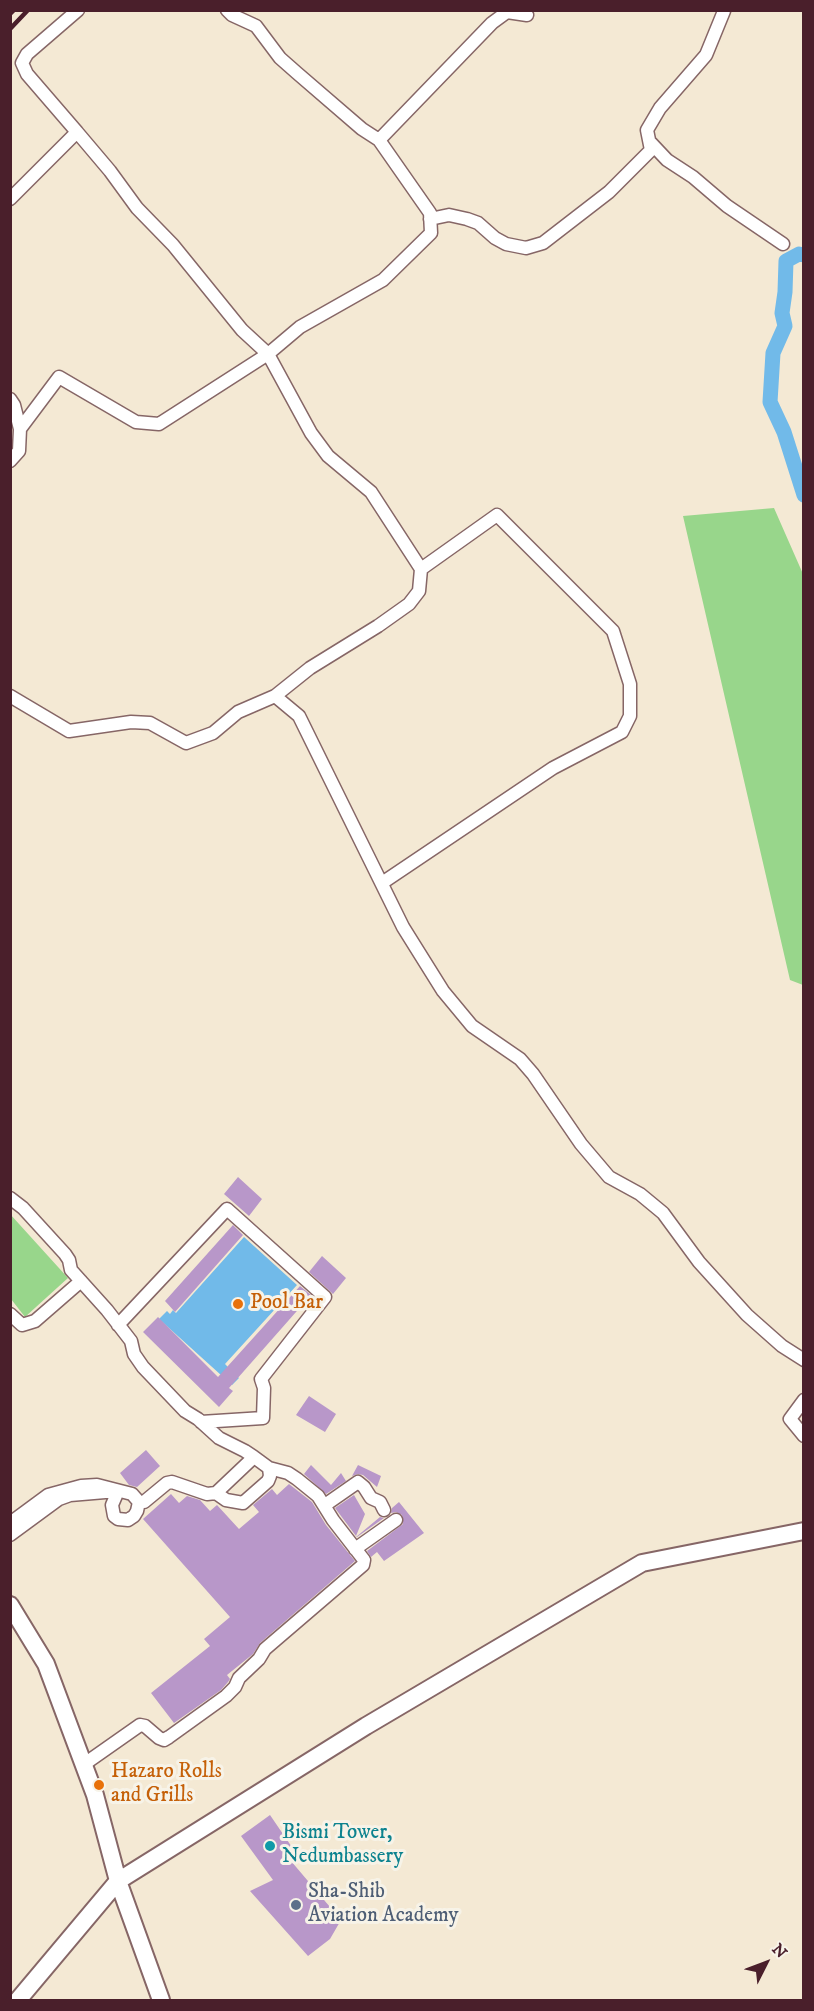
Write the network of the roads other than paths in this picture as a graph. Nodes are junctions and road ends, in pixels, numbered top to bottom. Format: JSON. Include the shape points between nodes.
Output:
{"nodes":[{"id":1,"x":78,"y":10,"type":"edge"},
{"id":2,"x":227,"y":10,"type":"edge"},
{"id":3,"x":724,"y":11,"type":"edge"},
{"id":4,"x":527,"y":15,"type":"dead end"},
{"id":5,"x":77,"y":132,"type":"junction"},
{"id":6,"x":380,"y":140,"type":"junction"},
{"id":7,"x":651,"y":143,"type":"junction"},
{"id":8,"x":10,"y":199,"type":"edge"},
{"id":9,"x":430,"y":219,"type":"junction"},
{"id":10,"x":783,"y":244,"type":"dead end"},
{"id":11,"x":268,"y":354,"type":"junction"},
{"id":12,"x":10,"y":399,"type":"edge"},
{"id":13,"x":20,"y":429,"type":"junction"},
{"id":14,"x":10,"y":461,"type":"edge"},
{"id":15,"x":421,"y":569,"type":"junction"},
{"id":16,"x":10,"y":696,"type":"edge"},
{"id":17,"x":275,"y":696,"type":"junction"},
{"id":18,"x":382,"y":883,"type":"junction"},
{"id":19,"x":10,"y":1198,"type":"edge"},
{"id":20,"x":81,"y":1281,"type":"junction"},
{"id":21,"x":10,"y":1314,"type":"edge"},
{"id":22,"x":118,"y":1325,"type":"junction"},
{"id":23,"x":804,"y":1360,"type":"edge"},
{"id":24,"x":804,"y":1400,"type":"edge"},
{"id":25,"x":201,"y":1422,"type":"junction"},
{"id":26,"x":804,"y":1436,"type":"edge"},
{"id":27,"x":254,"y":1457,"type":"junction"},
{"id":28,"x":269,"y":1468,"type":"junction"},
{"id":29,"x":118,"y":1491,"type":"junction"},
{"id":30,"x":216,"y":1493,"type":"junction"},
{"id":31,"x":139,"y":1502,"type":"junction"},
{"id":32,"x":325,"y":1504,"type":"junction"},
{"id":33,"x":384,"y":1510,"type":"dead end"},
{"id":34,"x":396,"y":1520,"type":"dead end"},
{"id":35,"x":10,"y":1523,"type":"edge"},
{"id":36,"x":804,"y":1531,"type":"edge"},
{"id":37,"x":10,"y":1535,"type":"edge"},
{"id":38,"x":355,"y":1549,"type":"junction"},
{"id":39,"x":10,"y":1605,"type":"edge"},
{"id":40,"x":83,"y":1765,"type":"junction"},
{"id":41,"x":118,"y":1881,"type":"junction"},
{"id":42,"x":18,"y":2001,"type":"edge"},
{"id":43,"x":161,"y":2001,"type":"edge"}],
"edges":[{"from":1,"to":5,"type":"street","via":[[27,54],[22,63]]},
{"from":2,"to":6,"type":"street","via":[[256,26],[297,74]]},
{"from":3,"to":7,"type":"street","via":[[706,55],[660,108],[647,130]]},
{"from":4,"to":6,"type":"street","via":[[507,12],[492,22]]},
{"from":5,"to":8,"type":"street"},
{"from":5,"to":11,"type":"street","via":[[137,208],[173,245],[242,330]]},
{"from":6,"to":9,"type":"street","via":[[430,213]]},
{"from":7,"to":9,"type":"street","via":[[651,150],[609,192],[543,243],[526,248],[506,244],[467,219],[449,215]]},
{"from":7,"to":10,"type":"street","via":[[727,206]]},
{"from":9,"to":11,"type":"street","via":[[431,232],[383,280],[300,327]]},
{"from":11,"to":13,"type":"street","via":[[159,424],[136,422],[59,377]]},
{"from":11,"to":15,"type":"street","via":[[311,434],[328,456],[371,492]]},
{"from":12,"to":13,"type":"street"},
{"from":13,"to":14,"type":"street","via":[[19,451]]},
{"from":15,"to":17,"type":"street","via":[[419,591],[409,604],[310,668]]},
{"from":15,"to":18,"type":"street","via":[[497,515],[614,631],[630,684],[630,716],[621,732],[553,768]]},
{"from":16,"to":17,"type":"street","via":[[69,731],[150,723],[186,743],[213,733],[238,712]]},
{"from":17,"to":18,"type":"street","via":[[299,716]]},
{"from":18,"to":23,"type":"street","via":[[403,927],[443,991],[472,1026],[520,1059],[609,1177],[640,1194],[663,1213],[699,1262],[747,1315]]},
{"from":19,"to":20,"type":"street","via":[[65,1254]]},
{"from":20,"to":21,"type":"street","via":[[35,1321],[22,1325]]},
{"from":20,"to":22,"type":"street"},
{"from":22,"to":25,"type":"street","via":[[131,1341],[138,1362],[185,1411]]},
{"from":22,"to":25,"type":"street","via":[[227,1209],[325,1297],[261,1379],[263,1418]]},
{"from":24,"to":26,"type":"street","via":[[790,1419]]},
{"from":25,"to":27,"type":"street","via":[[219,1438]]},
{"from":27,"to":28,"type":"street"},
{"from":27,"to":30,"type":"street"},
{"from":28,"to":30,"type":"street","via":[[268,1481],[243,1503],[226,1500]]},
{"from":28,"to":32,"type":"street","via":[[288,1473]]},
{"from":29,"to":31,"type":"street","via":[[132,1494]]},
{"from":29,"to":31,"type":"street","via":[[112,1505],[118,1519],[134,1516]]},
{"from":29,"to":35,"type":"street","via":[[97,1485],[59,1490]]},
{"from":29,"to":37,"type":"street","via":[[59,1499]]},
{"from":30,"to":31,"type":"street","via":[[207,1494],[172,1482]]},
{"from":32,"to":33,"type":"street","via":[[358,1482]]},
{"from":32,"to":38,"type":"street"},
{"from":34,"to":38,"type":"street"},
{"from":36,"to":41,"type":"street","via":[[642,1563],[366,1726]]},
{"from":38,"to":40,"type":"street","via":[[364,1560],[363,1565],[265,1649],[226,1695],[164,1740],[140,1725]]},
{"from":39,"to":40,"type":"street","via":[[46,1664]]},
{"from":40,"to":41,"type":"street"},
{"from":41,"to":42,"type":"street"},
{"from":41,"to":43,"type":"street"}]}
